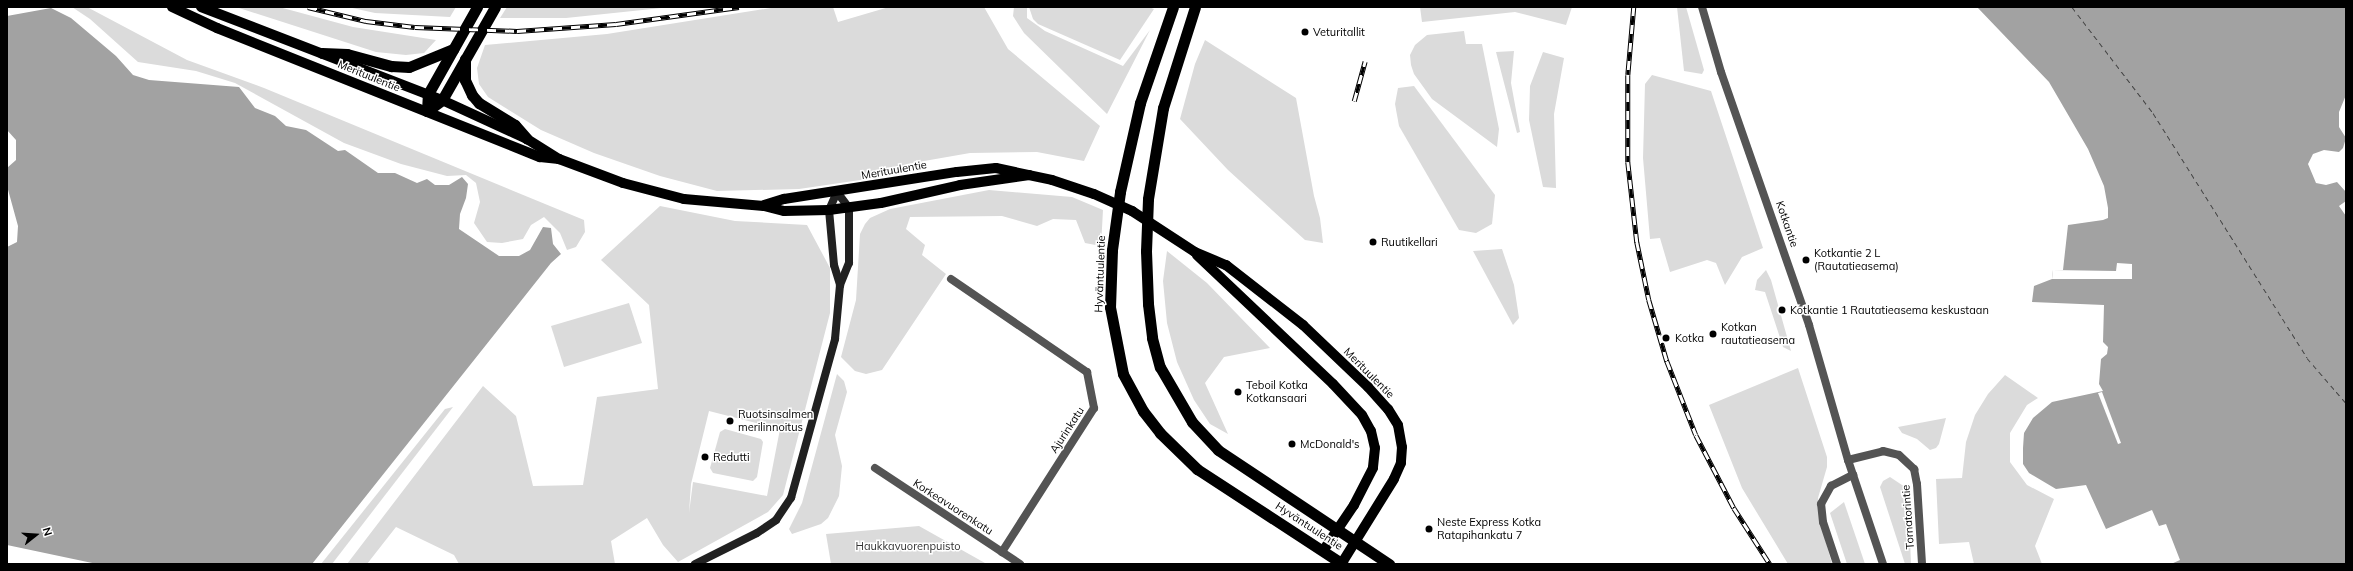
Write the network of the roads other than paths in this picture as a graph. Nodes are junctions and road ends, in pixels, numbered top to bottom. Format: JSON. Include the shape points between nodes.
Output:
{"nodes":[{"id":1,"x":172,"y":7,"type":"edge"},
{"id":2,"x":202,"y":7,"type":"edge"},
{"id":3,"x":477,"y":7,"type":"edge"},
{"id":4,"x":495,"y":7,"type":"edge"},
{"id":5,"x":1173,"y":7,"type":"edge"},
{"id":6,"x":1195,"y":7,"type":"edge"},
{"id":7,"x":1702,"y":7,"type":"edge"},
{"id":8,"x":453,"y":49,"type":"junction"},
{"id":9,"x":322,"y":52,"type":"junction"},
{"id":10,"x":465,"y":57,"type":"junction"},
{"id":11,"x":428,"y":94,"type":"junction"},
{"id":12,"x":442,"y":100,"type":"junction"},
{"id":13,"x":427,"y":111,"type":"junction"},
{"id":14,"x":527,"y":139,"type":"junction"},
{"id":15,"x":559,"y":160,"type":"junction"},
{"id":16,"x":1029,"y":175,"type":"junction"},
{"id":17,"x":837,"y":192,"type":"junction"},
{"id":18,"x":764,"y":206,"type":"junction"},
{"id":19,"x":849,"y":208,"type":"junction"},
{"id":20,"x":829,"y":210,"type":"junction"},
{"id":21,"x":1195,"y":252,"type":"junction"},
{"id":22,"x":951,"y":279,"type":"dead end"},
{"id":23,"x":840,"y":285,"type":"junction"},
{"id":24,"x":1848,"y":460,"type":"junction"},
{"id":25,"x":875,"y":468,"type":"dead end"},
{"id":26,"x":1853,"y":475,"type":"junction"},
{"id":27,"x":1337,"y":530,"type":"junction"},
{"id":28,"x":1356,"y":542,"type":"junction"},
{"id":29,"x":1323,"y":551,"type":"junction"},
{"id":30,"x":1002,"y":552,"type":"junction"},
{"id":31,"x":695,"y":564,"type":"edge"},
{"id":32,"x":1020,"y":564,"type":"edge"},
{"id":33,"x":1343,"y":564,"type":"edge"},
{"id":34,"x":1389,"y":564,"type":"edge"},
{"id":35,"x":1837,"y":564,"type":"edge"},
{"id":36,"x":1883,"y":564,"type":"edge"},
{"id":37,"x":1922,"y":564,"type":"edge"}],
"edges":[{"from":1,"to":13,"type":"main road","name":"Merituulentie","via":[[217,28]]},
{"from":2,"to":9,"type":"main road","name":"Merituulentie"},
{"from":3,"to":8,"type":"highway"},
{"from":4,"to":10,"type":"highway"},
{"from":5,"to":29,"type":"highway","name":"Hyväntuulentie","via":[[1140,103],[1129,147],[1112,250],[1110,307],[1117,355],[1123,374],[1144,411],[1160,433],[1197,469]]},
{"from":6,"to":27,"type":"highway","name":"Hyväntuulentie","via":[[1163,108],[1154,150],[1148,199],[1146,251],[1152,338],[1160,367],[1192,422],[1218,450]]},
{"from":7,"to":24,"type":"street","name":"Kotkantie","via":[[1721,72],[1809,325]]},
{"from":8,"to":9,"type":"highway","via":[[409,67],[391,66],[347,54]]},
{"from":8,"to":11,"type":"highway"},
{"from":9,"to":11,"type":"main road","name":"Merituulentie"},
{"from":10,"to":12,"type":"highway"},
{"from":10,"to":14,"type":"highway","via":[[465,80],[472,95],[479,103],[515,125]]},
{"from":11,"to":12,"type":"main road","name":"Merituulentie"},
{"from":11,"to":13,"type":"highway"},
{"from":12,"to":13,"type":"highway"},
{"from":12,"to":14,"type":"main road","name":"Merituulentie"},
{"from":13,"to":15,"type":"main road","name":"Merituulentie","via":[[540,157]]},
{"from":14,"to":15,"type":"main road","name":"Merituulentie"},
{"from":15,"to":18,"type":"main road","name":"Merituulentie","via":[[623,183],[684,199]]},
{"from":16,"to":17,"type":"main road","name":"Merituulentie","via":[[996,168],[978,169]]},
{"from":16,"to":19,"type":"main road","name":"Merituulentie","via":[[968,184]]},
{"from":16,"to":21,"type":"main road","name":"Merituulentie","via":[[1076,187],[1132,211]]},
{"from":17,"to":18,"type":"main road","name":"Merituulentie","via":[[784,199]]},
{"from":17,"to":19,"type":"main road"},
{"from":17,"to":20,"type":"main road"},
{"from":18,"to":20,"type":"main road","name":"Merituulentie","via":[[784,211]]},
{"from":19,"to":20,"type":"main road","name":"Merituulentie"},
{"from":19,"to":23,"type":"main road","via":[[849,263]]},
{"from":20,"to":23,"type":"main road","via":[[834,265]]},
{"from":21,"to":27,"type":"main road","name":"Merituulentie","via":[[1362,415],[1375,448],[1373,468],[1367,484]]},
{"from":21,"to":28,"type":"main road","name":"Merituulentie","via":[[1226,265],[1268,296],[1368,387],[1388,408],[1398,425],[1402,447],[1401,463],[1394,480]]},
{"from":22,"to":30,"type":"street","name":"Ajurinkatu","via":[[1087,372],[1094,408]]},
{"from":23,"to":31,"type":"main road","via":[[835,339],[799,475],[790,498],[776,520],[757,533]]},
{"from":24,"to":26,"type":"street","name":"Kotkantie"},
{"from":24,"to":37,"type":"street","name":"Tornatorintie","via":[[1883,451],[1908,461],[1914,469]]},
{"from":25,"to":30,"type":"street","name":"Korkeavuorenkatu"},
{"from":26,"to":35,"type":"street","via":[[1832,486],[1821,504],[1823,522]]},
{"from":26,"to":36,"type":"street","name":"Kotkantie"},
{"from":27,"to":28,"type":"highway","name":"Hyväntuulentie"},
{"from":27,"to":29,"type":"main road","name":"Merituulentie"},
{"from":28,"to":33,"type":"main road","name":"Merituulentie"},
{"from":28,"to":34,"type":"highway","name":"Hyväntuulentie"},
{"from":29,"to":33,"type":"highway","name":"Hyväntuulentie"},
{"from":30,"to":32,"type":"street","name":"Korkeavuorenkatu"}]}
